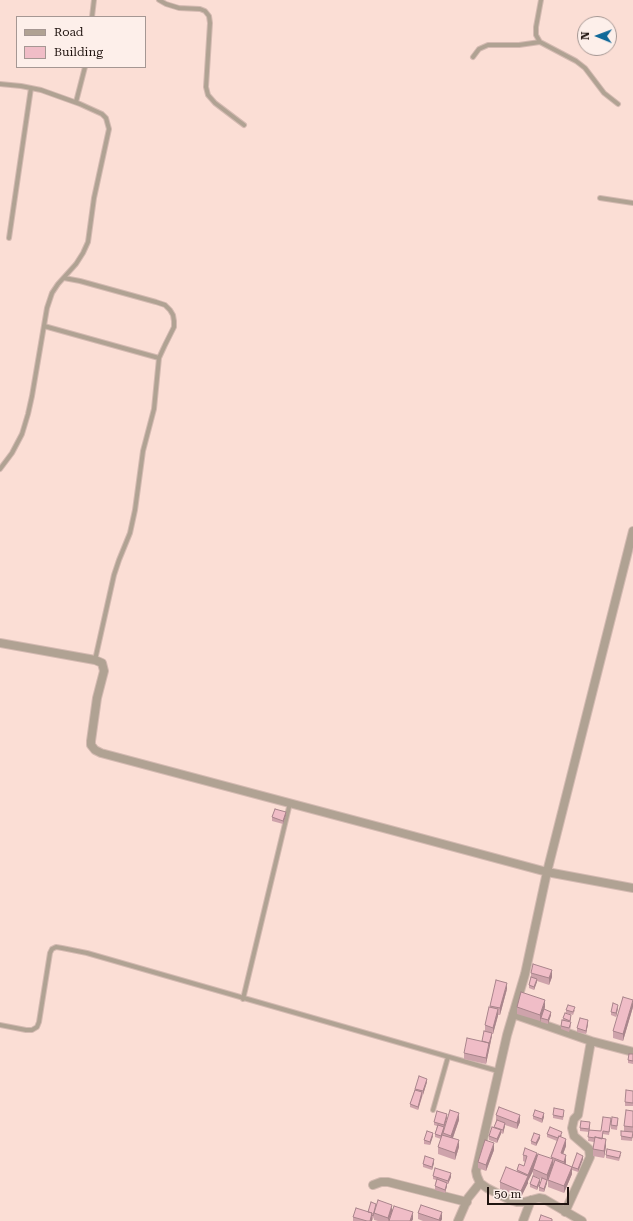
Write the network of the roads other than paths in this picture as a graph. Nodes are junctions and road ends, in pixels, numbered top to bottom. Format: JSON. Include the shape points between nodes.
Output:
{"nodes":[{"id":1,"x":94,"y":0,"type":"edge"},
{"id":2,"x":159,"y":0,"type":"edge"},
{"id":3,"x":541,"y":0,"type":"edge"},
{"id":4,"x":92,"y":16,"type":"edge"},
{"id":5,"x":540,"y":42,"type":"junction"},
{"id":6,"x":473,"y":57,"type":"dead end"},
{"id":7,"x":85,"y":68,"type":"edge"},
{"id":8,"x":0,"y":84,"type":"edge"},
{"id":9,"x":30,"y":88,"type":"junction"},
{"id":10,"x":76,"y":102,"type":"junction"},
{"id":11,"x":618,"y":104,"type":"dead end"},
{"id":12,"x":244,"y":125,"type":"dead end"},
{"id":13,"x":600,"y":198,"type":"dead end"},
{"id":14,"x":633,"y":203,"type":"edge"},
{"id":15,"x":10,"y":238,"type":"dead end"},
{"id":16,"x":64,"y":278,"type":"junction"},
{"id":17,"x":44,"y":326,"type":"junction"},
{"id":18,"x":159,"y":358,"type":"junction"},
{"id":19,"x":0,"y":470,"type":"edge"},
{"id":20,"x":633,"y":531,"type":"edge"},
{"id":21,"x":0,"y":643,"type":"edge"},
{"id":22,"x":95,"y":660,"type":"junction"},
{"id":23,"x":290,"y":803,"type":"junction"},
{"id":24,"x":547,"y":872,"type":"junction"},
{"id":25,"x":633,"y":888,"type":"edge"},
{"id":26,"x":243,"y":999,"type":"junction"},
{"id":27,"x":513,"y":1014,"type":"junction"},
{"id":28,"x":0,"y":1025,"type":"edge"},
{"id":29,"x":591,"y":1041,"type":"junction"},
{"id":30,"x":633,"y":1052,"type":"edge"},
{"id":31,"x":448,"y":1057,"type":"junction"},
{"id":32,"x":499,"y":1072,"type":"junction"},
{"id":33,"x":432,"y":1110,"type":"dead end"},
{"id":34,"x":480,"y":1183,"type":"junction"},
{"id":35,"x":374,"y":1185,"type":"dead end"},
{"id":36,"x":531,"y":1200,"type":"junction"},
{"id":37,"x":467,"y":1202,"type":"junction"},
{"id":38,"x":565,"y":1212,"type":"junction"},
{"id":39,"x":458,"y":1221,"type":"edge"},
{"id":40,"x":523,"y":1221,"type":"edge"},
{"id":41,"x":582,"y":1221,"type":"edge"}],
"edges":[{"from":1,"to":4,"type":"lane"},
{"from":2,"to":12,"type":"lane","via":[[179,8],[200,9],[209,16],[206,87],[208,95]]},
{"from":3,"to":5,"type":"lane","via":[[536,27],[536,35]]},
{"from":5,"to":6,"type":"lane","via":[[488,45],[479,49]]},
{"from":5,"to":11,"type":"lane","via":[[585,68],[604,93]]},
{"from":7,"to":10,"type":"lane"},
{"from":8,"to":9,"type":"lane"},
{"from":9,"to":10,"type":"lane"},
{"from":9,"to":15,"type":"lane"},
{"from":10,"to":16,"type":"lane","via":[[102,114],[106,118],[108,129],[88,242]]},
{"from":13,"to":14,"type":"lane"},
{"from":16,"to":17,"type":"lane","via":[[52,293]]},
{"from":16,"to":18,"type":"lane","via":[[156,302],[170,310],[174,327]]},
{"from":17,"to":18,"type":"lane"},
{"from":17,"to":19,"type":"lane","via":[[32,396],[22,434]]},
{"from":18,"to":22,"type":"lane","via":[[154,409],[143,451],[135,510],[130,533],[114,575]]},
{"from":20,"to":24,"type":"street"},
{"from":21,"to":22,"type":"street"},
{"from":22,"to":23,"type":"street","via":[[102,663],[104,671],[91,734],[95,750]]},
{"from":23,"to":24,"type":"street"},
{"from":23,"to":26,"type":"lane"},
{"from":24,"to":25,"type":"street"},
{"from":24,"to":27,"type":"street","via":[[525,974]]},
{"from":26,"to":28,"type":"lane","via":[[87,953],[56,948],[50,953],[36,1028],[26,1030]]},
{"from":26,"to":31,"type":"lane"},
{"from":27,"to":29,"type":"street"},
{"from":27,"to":32,"type":"street"},
{"from":29,"to":30,"type":"street"},
{"from":29,"to":38,"type":"street","via":[[578,1115],[572,1128],[574,1136],[589,1149],[590,1157]]},
{"from":31,"to":32,"type":"lane"},
{"from":31,"to":33,"type":"lane"},
{"from":32,"to":34,"type":"street","via":[[476,1171]]},
{"from":34,"to":36,"type":"street","via":[[510,1200]]},
{"from":34,"to":37,"type":"street"},
{"from":35,"to":37,"type":"street","via":[[388,1182]]},
{"from":36,"to":38,"type":"street","via":[[544,1199]]},
{"from":36,"to":40,"type":"street"},
{"from":37,"to":39,"type":"street"},
{"from":38,"to":41,"type":"street"}]}
